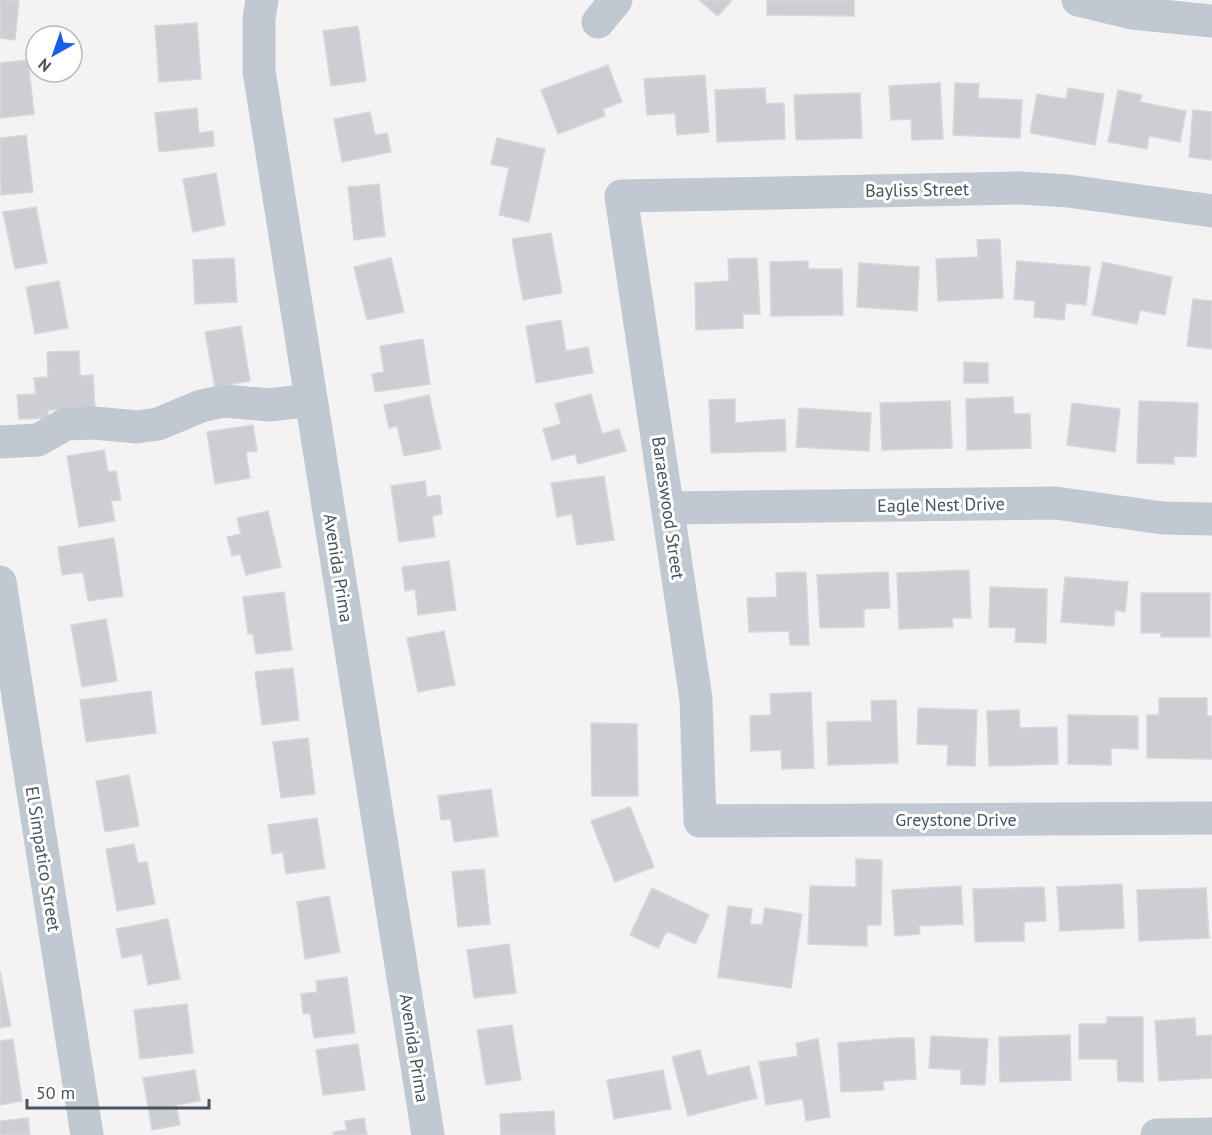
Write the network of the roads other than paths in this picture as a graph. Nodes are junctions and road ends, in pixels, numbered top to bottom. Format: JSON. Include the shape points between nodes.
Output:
{"nodes":[{"id":1,"x":262,"y":0,"type":"edge"},
{"id":2,"x":1078,"y":0,"type":"edge"},
{"id":3,"x":1212,"y":21,"type":"edge"},
{"id":4,"x":621,"y":196,"type":"joint"},
{"id":5,"x":1212,"y":211,"type":"edge"},
{"id":6,"x":311,"y":400,"type":"junction"},
{"id":7,"x":0,"y":442,"type":"edge"},
{"id":8,"x":669,"y":508,"type":"junction"},
{"id":9,"x":1212,"y":519,"type":"edge"},
{"id":10,"x":0,"y":582,"type":"edge"},
{"id":11,"x":1212,"y":818,"type":"edge"},
{"id":12,"x":700,"y":821,"type":"joint"},
{"id":13,"x":1212,"y":1134,"type":"edge"},
{"id":14,"x":87,"y":1135,"type":"edge"},
{"id":15,"x":428,"y":1135,"type":"edge"},
{"id":16,"x":1157,"y":1135,"type":"edge"}],
"edges":[{"from":1,"to":6,"type":"street","name":"Avenida Prima","via":[[259,71]]},
{"from":2,"to":3,"type":"street","via":[[1132,13]]},
{"from":4,"to":5,"type":"street","name":"Bayliss Street","via":[[1020,188]]},
{"from":4,"to":8,"type":"street","name":"Baraeswood Street"},
{"from":6,"to":7,"type":"street","via":[[269,405],[224,401],[158,424],[66,424],[38,440]]},
{"from":6,"to":15,"type":"street","name":"Avenida Prima"},
{"from":8,"to":9,"type":"street","name":"Eagle Nest Drive","via":[[1055,504],[1162,518]]},
{"from":8,"to":12,"type":"street","name":"Baraeswood Street","via":[[696,699]]},
{"from":10,"to":14,"type":"street","name":"El Simpatico Street"},
{"from":11,"to":12,"type":"street","name":"Greystone Drive"},
{"from":13,"to":16,"type":"street"}]}
